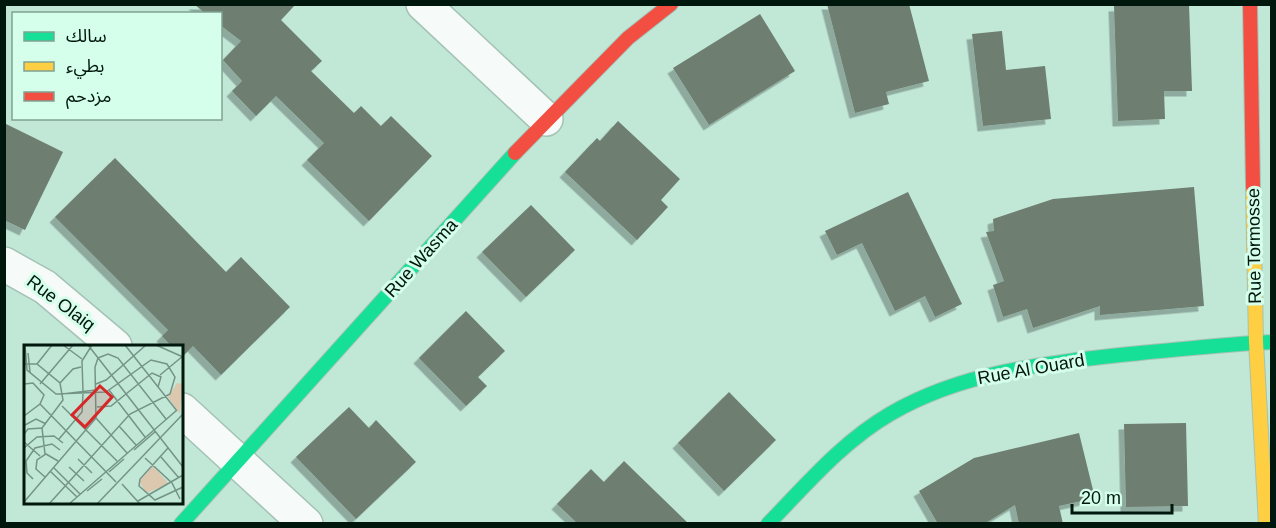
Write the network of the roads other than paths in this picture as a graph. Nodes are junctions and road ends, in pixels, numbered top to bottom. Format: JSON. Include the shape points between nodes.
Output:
{"nodes":[{"id":1,"x":423,"y":4,"type":"edge"},
{"id":2,"x":671,"y":4,"type":"edge"},
{"id":3,"x":1250,"y":4,"type":"edge"},
{"id":4,"x":546,"y":119,"type":"junction"},
{"id":5,"x":4,"y":264,"type":"edge"},
{"id":6,"x":1256,"y":342,"type":"junction"},
{"id":7,"x":1272,"y":342,"type":"edge"},
{"id":8,"x":114,"y":345,"type":"edge"},
{"id":9,"x":183,"y":411,"type":"edge"},
{"id":10,"x":238,"y":462,"type":"junction"},
{"id":11,"x":181,"y":524,"type":"edge"},
{"id":12,"x":306,"y":524,"type":"edge"},
{"id":13,"x":768,"y":524,"type":"edge"},
{"id":14,"x":1266,"y":524,"type":"edge"}],
"edges":[{"from":1,"to":4,"type":"street"},
{"from":2,"to":4,"type":"street","name":"Rue Wasma","via":[[628,38]]},
{"from":3,"to":6,"type":"street","name":"Rue Tormosse"},
{"from":4,"to":10,"type":"street","name":"Rue Wasma"},
{"from":5,"to":8,"type":"street","name":"Rue Olaiq","via":[[45,287]]},
{"from":6,"to":7,"type":"street","name":"Rue Al Ouard"},
{"from":6,"to":13,"type":"street","name":"Rue Al Ouard","via":[[1044,363],[979,376],[926,395],[853,440]]},
{"from":6,"to":14,"type":"street","name":"Rue Tormosse"},
{"from":9,"to":10,"type":"street"},
{"from":10,"to":11,"type":"street","name":"Rue Wasma"},
{"from":10,"to":12,"type":"street"}]}
